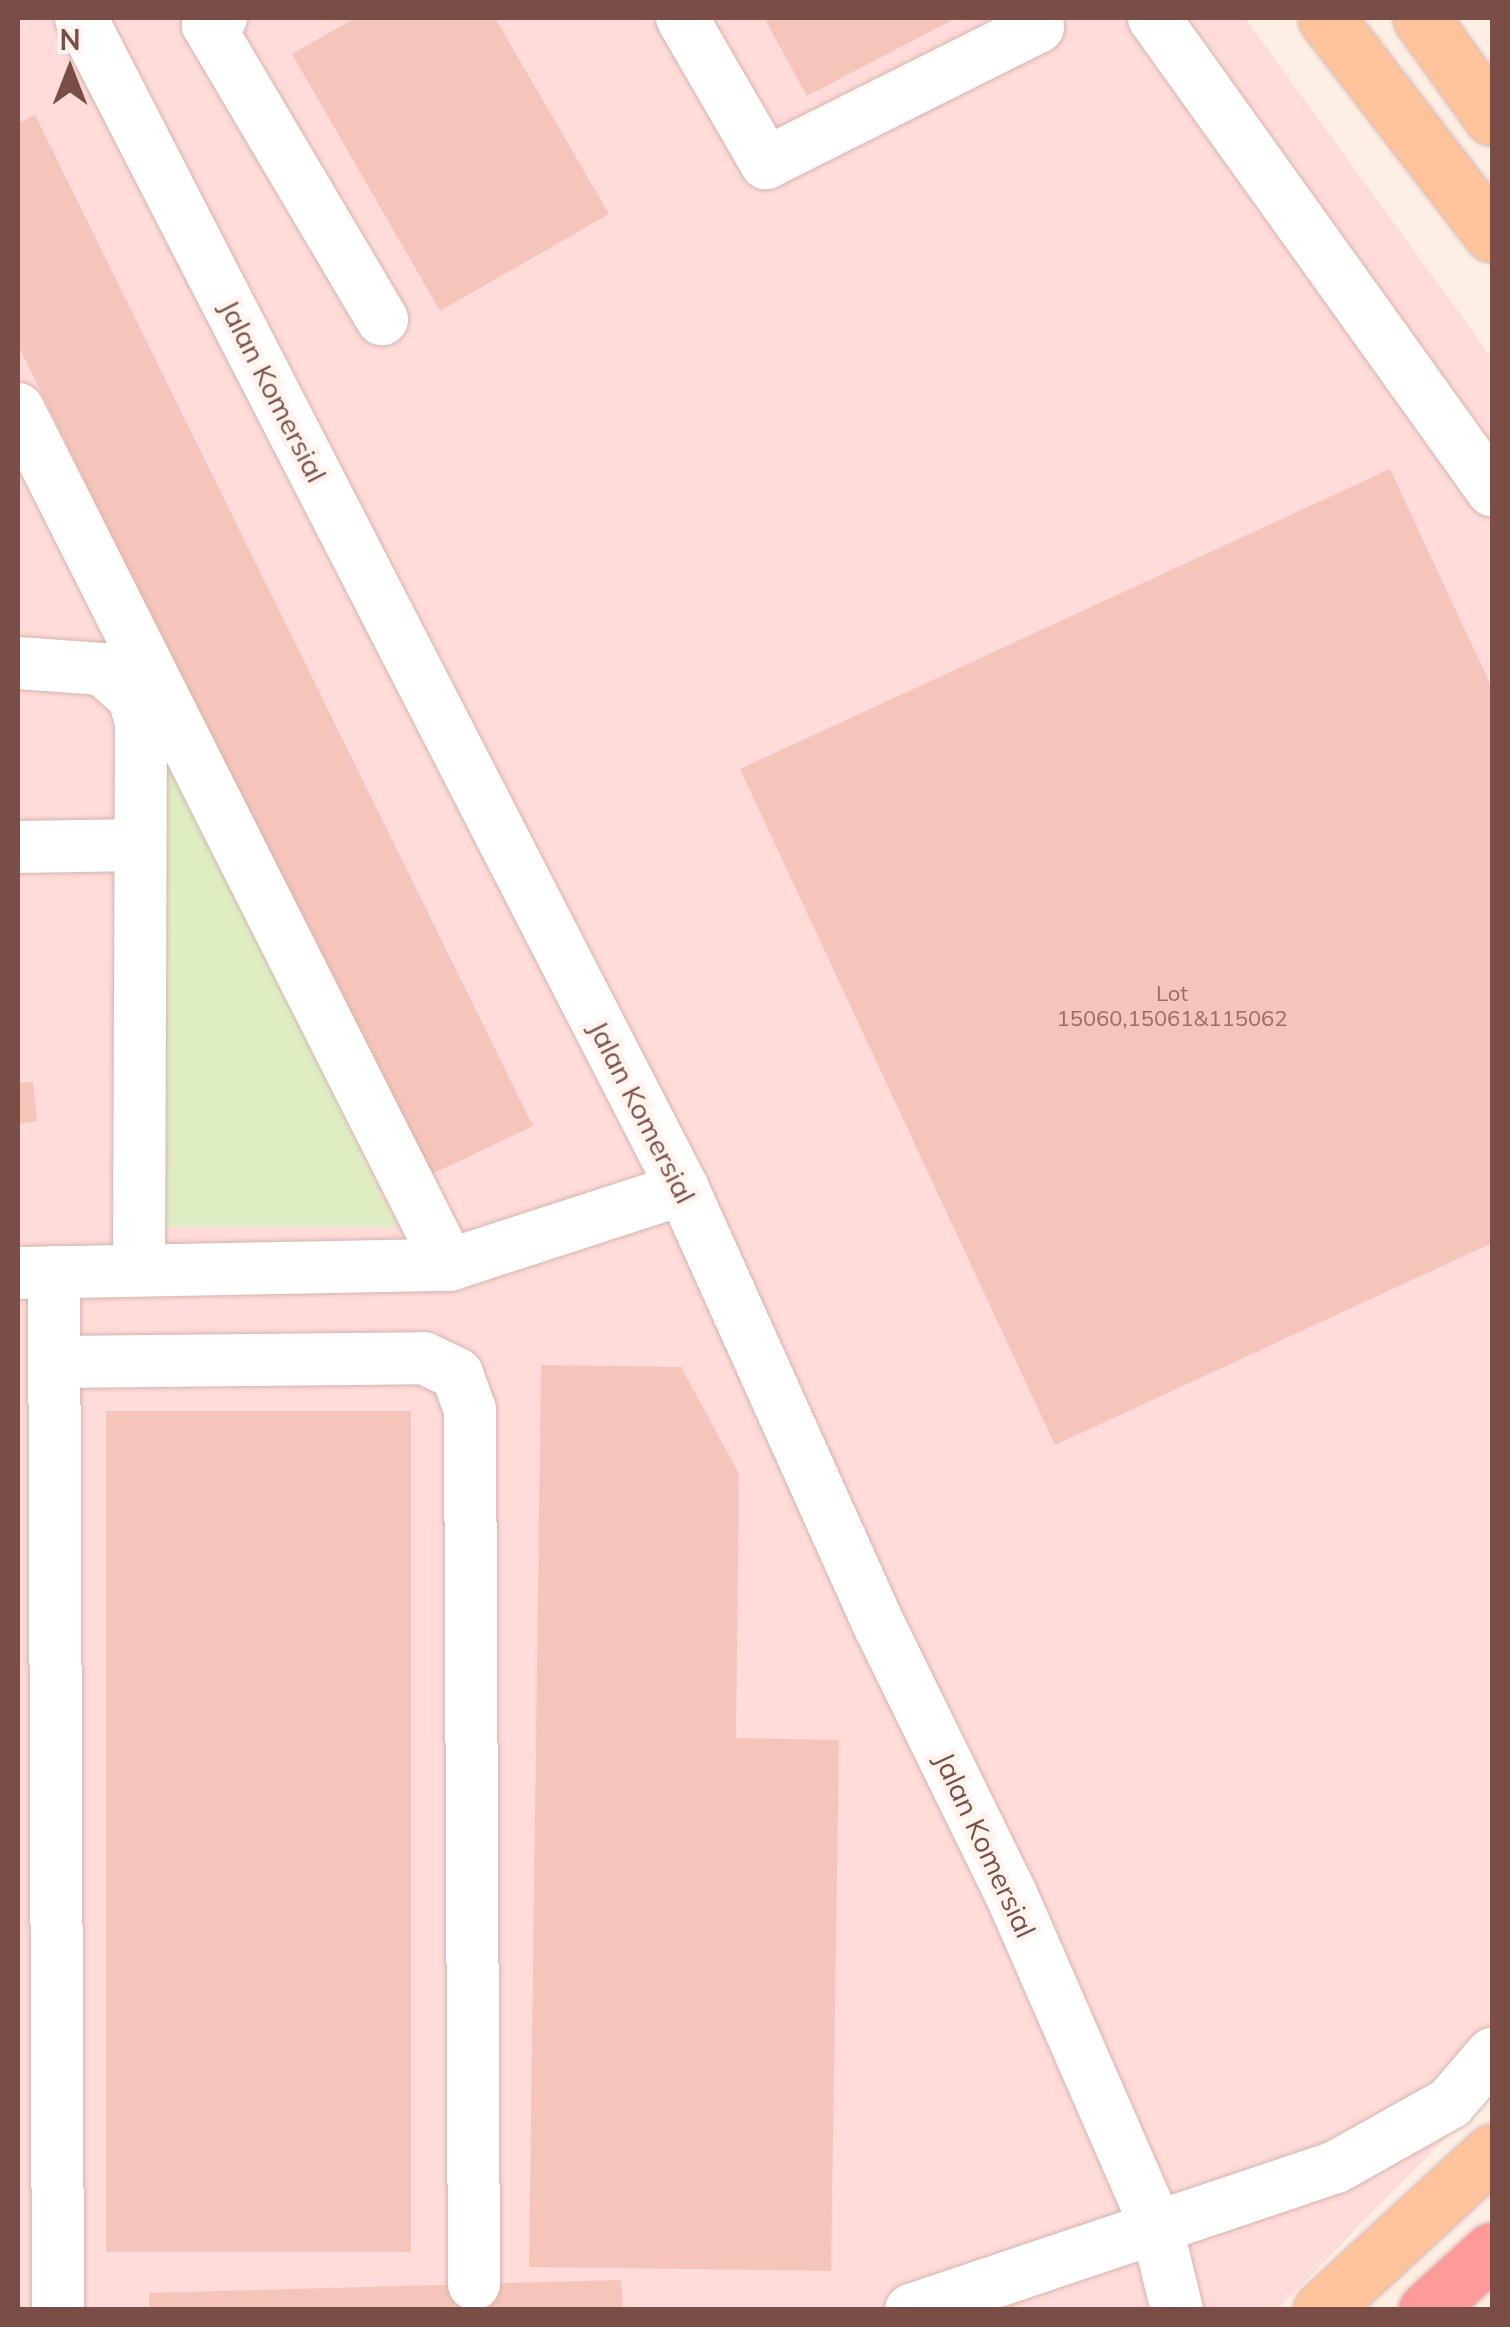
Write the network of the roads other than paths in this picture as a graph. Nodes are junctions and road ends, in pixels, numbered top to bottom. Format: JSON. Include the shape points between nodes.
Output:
{"nodes":[{"id":1,"x":81,"y":18,"type":"edge"},
{"id":2,"x":221,"y":18,"type":"edge"},
{"id":3,"x":682,"y":18,"type":"edge"},
{"id":4,"x":1032,"y":18,"type":"edge"},
{"id":5,"x":1154,"y":18,"type":"edge"},
{"id":6,"x":1326,"y":18,"type":"edge"},
{"id":7,"x":1421,"y":18,"type":"edge"},
{"id":8,"x":1492,"y":117,"type":"edge"},
{"id":9,"x":1492,"y":234,"type":"edge"},
{"id":10,"x":382,"y":319,"type":"dead end"},
{"id":11,"x":18,"y":409,"type":"edge"},
{"id":12,"x":1492,"y":490,"type":"edge"},
{"id":13,"x":18,"y":664,"type":"edge"},
{"id":14,"x":140,"y":845,"type":"junction"},
{"id":15,"x":18,"y":847,"type":"edge"},
{"id":16,"x":683,"y":1190,"type":"junction"},
{"id":17,"x":449,"y":1265,"type":"junction"},
{"id":18,"x":138,"y":1270,"type":"junction"},
{"id":19,"x":36,"y":1272,"type":"edge"},
{"id":20,"x":55,"y":1362,"type":"junction"},
{"id":21,"x":1492,"y":2054,"type":"edge"},
{"id":22,"x":1492,"y":2152,"type":"edge"},
{"id":23,"x":1158,"y":2228,"type":"junction"},
{"id":24,"x":1492,"y":2250,"type":"edge"},
{"id":25,"x":474,"y":2284,"type":"dead end"},
{"id":26,"x":58,"y":2310,"type":"edge"},
{"id":27,"x":911,"y":2310,"type":"edge"},
{"id":28,"x":1142,"y":2310,"type":"edge"},
{"id":29,"x":1178,"y":2310,"type":"edge"},
{"id":30,"x":1321,"y":2310,"type":"edge"},
{"id":31,"x":1426,"y":2310,"type":"edge"}],
"edges":[{"from":1,"to":16,"type":"street","name":"Jalan Komersial"},
{"from":2,"to":10,"type":"street","via":[[208,24]]},
{"from":3,"to":4,"type":"street","via":[[766,163],[1038,27]]},
{"from":5,"to":12,"type":"street"},
{"from":6,"to":9,"type":"main road"},
{"from":7,"to":8,"type":"main road"},
{"from":11,"to":17,"type":"street"},
{"from":13,"to":14,"type":"street","via":[[102,669],[134,697],[141,724]]},
{"from":14,"to":15,"type":"street"},
{"from":14,"to":18,"type":"street"},
{"from":16,"to":17,"type":"street"},
{"from":16,"to":23,"type":"street","name":"Jalan Komersial","via":[[880,1627],[1011,1894]]},
{"from":17,"to":18,"type":"street"},
{"from":18,"to":19,"type":"street"},
{"from":19,"to":20,"type":"street"},
{"from":20,"to":25,"type":"street","via":[[424,1358],[457,1374],[470,1409]]},
{"from":20,"to":26,"type":"street"},
{"from":21,"to":23,"type":"street","via":[[1450,2104],[1336,2167]]},
{"from":22,"to":30,"type":"main road"},
{"from":23,"to":27,"type":"street"},
{"from":23,"to":28,"type":"street"},
{"from":23,"to":29,"type":"street","name":"Jalan Komersial"},
{"from":24,"to":31,"type":"highway"}]}
